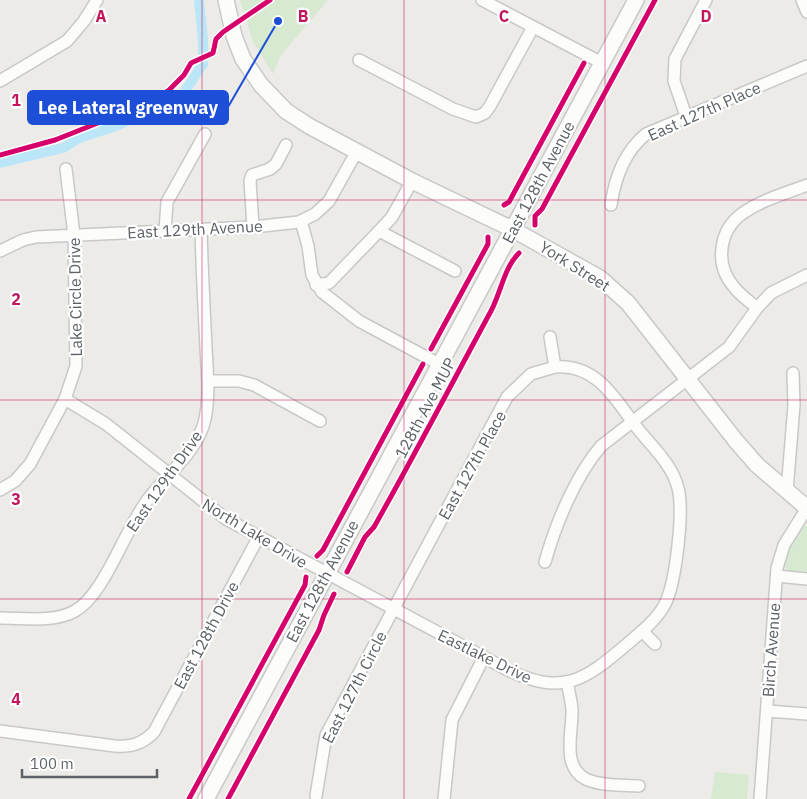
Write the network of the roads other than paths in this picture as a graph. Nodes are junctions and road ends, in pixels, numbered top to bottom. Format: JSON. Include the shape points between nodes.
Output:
{"nodes":[{"id":1,"x":97,"y":0,"type":"edge"},
{"id":2,"x":226,"y":0,"type":"edge"},
{"id":3,"x":482,"y":0,"type":"edge"},
{"id":4,"x":636,"y":0,"type":"edge"},
{"id":5,"x":706,"y":0,"type":"edge"},
{"id":6,"x":802,"y":0,"type":"edge"},
{"id":7,"x":807,"y":12,"type":"edge"},
{"id":8,"x":533,"y":27,"type":"junction"},
{"id":9,"x":359,"y":60,"type":"dead end"},
{"id":10,"x":602,"y":63,"type":"junction"},
{"id":11,"x":807,"y":66,"type":"edge"},
{"id":12,"x":0,"y":81,"type":"edge"},
{"id":13,"x":686,"y":116,"type":"junction"},
{"id":14,"x":204,"y":134,"type":"dead end"},
{"id":15,"x":286,"y":145,"type":"dead end"},
{"id":16,"x":357,"y":151,"type":"junction"},
{"id":17,"x":66,"y":169,"type":"dead end"},
{"id":18,"x":412,"y":180,"type":"junction"},
{"id":19,"x":807,"y":185,"type":"edge"},
{"id":20,"x":611,"y":204,"type":"dead end"},
{"id":21,"x":302,"y":221,"type":"junction"},
{"id":22,"x":253,"y":227,"type":"junction"},
{"id":23,"x":200,"y":230,"type":"junction"},
{"id":24,"x":379,"y":230,"type":"junction"},
{"id":25,"x":512,"y":230,"type":"junction"},
{"id":26,"x":165,"y":231,"type":"junction"},
{"id":27,"x":74,"y":235,"type":"junction"},
{"id":28,"x":0,"y":250,"type":"edge"},
{"id":29,"x":455,"y":271,"type":"dead end"},
{"id":30,"x":807,"y":275,"type":"edge"},
{"id":31,"x":316,"y":285,"type":"junction"},
{"id":32,"x":757,"y":308,"type":"junction"},
{"id":33,"x":550,"y":337,"type":"dead end"},
{"id":34,"x":439,"y":364,"type":"junction"},
{"id":35,"x":555,"y":367,"type":"junction"},
{"id":36,"x":793,"y":373,"type":"dead end"},
{"id":37,"x":689,"y":380,"type":"junction"},
{"id":38,"x":208,"y":381,"type":"junction"},
{"id":39,"x":65,"y":400,"type":"junction"},
{"id":40,"x":320,"y":421,"type":"dead end"},
{"id":41,"x":632,"y":421,"type":"junction"},
{"id":42,"x":168,"y":475,"type":"junction"},
{"id":43,"x":0,"y":490,"type":"edge"},
{"id":44,"x":787,"y":490,"type":"junction"},
{"id":45,"x":807,"y":508,"type":"edge"},
{"id":46,"x":258,"y":538,"type":"junction"},
{"id":47,"x":545,"y":562,"type":"dead end"},
{"id":48,"x":326,"y":574,"type":"junction"},
{"id":49,"x":777,"y":576,"type":"junction"},
{"id":50,"x":807,"y":579,"type":"edge"},
{"id":51,"x":392,"y":610,"type":"junction"},
{"id":52,"x":0,"y":618,"type":"edge"},
{"id":53,"x":642,"y":631,"type":"junction"},
{"id":54,"x":655,"y":644,"type":"dead end"},
{"id":55,"x":484,"y":657,"type":"junction"},
{"id":56,"x":567,"y":682,"type":"junction"},
{"id":57,"x":767,"y":711,"type":"junction"},
{"id":58,"x":807,"y":714,"type":"edge"},
{"id":59,"x":0,"y":731,"type":"edge"},
{"id":60,"x":639,"y":786,"type":"dead end"},
{"id":61,"x":316,"y":796,"type":"dead end"},
{"id":62,"x":206,"y":799,"type":"edge"},
{"id":63,"x":444,"y":799,"type":"edge"},
{"id":64,"x":760,"y":799,"type":"edge"}],
"edges":[{"from":1,"to":12,"type":"street","via":[[67,41]]},
{"from":2,"to":16,"type":"main road","name":"York Street","via":[[238,49],[261,85],[286,111]]},
{"from":3,"to":8,"type":"street"},
{"from":4,"to":10,"type":"main road","name":"East 128th Avenue"},
{"from":5,"to":13,"type":"street","via":[[675,59],[674,81]]},
{"from":6,"to":7,"type":"street"},
{"from":8,"to":9,"type":"street","via":[[483,120],[468,116]]},
{"from":8,"to":10,"type":"street"},
{"from":10,"to":25,"type":"main road","name":"East 128th Avenue"},
{"from":11,"to":13,"type":"street","name":"East 127th Place"},
{"from":13,"to":20,"type":"street","name":"East 127th Place","via":[[646,134],[632,148],[614,181]]},
{"from":14,"to":26,"type":"street","via":[[167,202]]},
{"from":15,"to":22,"type":"street","via":[[276,164],[252,175]]},
{"from":16,"to":18,"type":"main road","name":"York Street"},
{"from":16,"to":21,"type":"street","name":"East 129th Avenue","via":[[329,201]]},
{"from":17,"to":27,"type":"street","name":"Lake Circle Drive"},
{"from":18,"to":24,"type":"street","via":[[392,217]]},
{"from":18,"to":25,"type":"main road","name":"York Street"},
{"from":19,"to":32,"type":"street","via":[[751,208],[734,220],[723,242],[716,261],[733,287]]},
{"from":21,"to":22,"type":"street","name":"East 129th Avenue"},
{"from":21,"to":31,"type":"street"},
{"from":22,"to":23,"type":"street","name":"East 129th Avenue"},
{"from":23,"to":26,"type":"street","name":"East 129th Avenue"},
{"from":23,"to":38,"type":"street","name":"East 129th Drive"},
{"from":24,"to":29,"type":"street"},
{"from":24,"to":31,"type":"street","via":[[329,283]]},
{"from":25,"to":34,"type":"main road","name":"East 128th Avenue"},
{"from":25,"to":37,"type":"main road","name":"York Street","via":[[610,286],[628,303]]},
{"from":26,"to":27,"type":"street","name":"East 129th Avenue"},
{"from":27,"to":28,"type":"street","name":"East 129th Avenue","via":[[23,240]]},
{"from":27,"to":39,"type":"street","name":"Lake Circle Drive","via":[[78,357]]},
{"from":30,"to":32,"type":"street","via":[[778,288]]},
{"from":31,"to":34,"type":"street","via":[[334,303],[359,320]]},
{"from":32,"to":37,"type":"street","via":[[733,343]]},
{"from":33,"to":35,"type":"street"},
{"from":34,"to":48,"type":"main road","name":"East 128th Avenue"},
{"from":35,"to":41,"type":"street","name":"Eastlake Drive","via":[[582,370],[601,381]]},
{"from":35,"to":51,"type":"street","name":"East 127th Place","via":[[531,374],[507,397]]},
{"from":36,"to":44,"type":"street","via":[[794,405]]},
{"from":37,"to":41,"type":"street"},
{"from":37,"to":44,"type":"main road","name":"York Street","via":[[736,442]]},
{"from":38,"to":40,"type":"street","via":[[239,381],[254,385]]},
{"from":38,"to":42,"type":"street","name":"East 129th Drive","via":[[207,408],[200,432]]},
{"from":39,"to":42,"type":"street","name":"North Lake Drive","via":[[106,424]]},
{"from":39,"to":43,"type":"street","name":"Lake Circle Drive","via":[[27,469],[15,482]]},
{"from":41,"to":47,"type":"street","via":[[592,456],[558,522]]},
{"from":41,"to":53,"type":"street","name":"Eastlake Drive","via":[[671,471],[680,497],[672,588],[660,611]]},
{"from":42,"to":46,"type":"street","name":"North Lake Drive","via":[[226,520]]},
{"from":42,"to":52,"type":"street","name":"East 129th Drive","via":[[140,510],[94,593],[82,606],[57,617]]},
{"from":44,"to":45,"type":"main road","name":"York Street"},
{"from":45,"to":49,"type":"street","name":"Birch Avenue","via":[[784,545]]},
{"from":46,"to":48,"type":"street","name":"North Lake Drive"},
{"from":46,"to":59,"type":"street","name":"East 128th Drive","via":[[154,732],[140,744],[124,747]]},
{"from":48,"to":51,"type":"street","name":"Eastlake Drive"},
{"from":48,"to":62,"type":"main road","name":"East 128th Avenue"},
{"from":49,"to":50,"type":"street"},
{"from":49,"to":57,"type":"street","name":"Birch Avenue"},
{"from":51,"to":55,"type":"street","name":"Eastlake Drive"},
{"from":51,"to":61,"type":"street","name":"East 127th Circle","via":[[326,735]]},
{"from":53,"to":54,"type":"street"},
{"from":53,"to":56,"type":"street","name":"Eastlake Drive","via":[[590,674]]},
{"from":55,"to":56,"type":"street","name":"Eastlake Drive","via":[[533,681]]},
{"from":55,"to":63,"type":"street","via":[[452,720]]},
{"from":56,"to":60,"type":"street","via":[[572,708],[570,756],[576,772],[597,782]]},
{"from":57,"to":58,"type":"street"},
{"from":57,"to":64,"type":"street","name":"Birch Avenue"}]}
